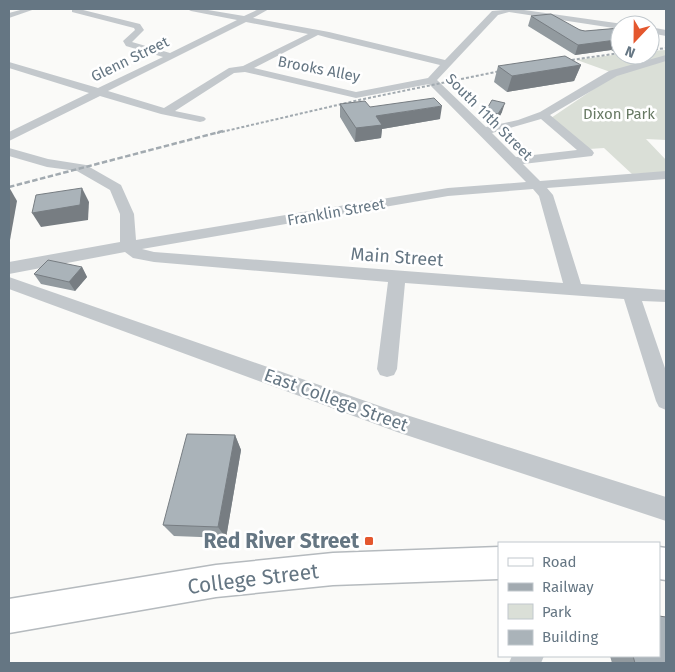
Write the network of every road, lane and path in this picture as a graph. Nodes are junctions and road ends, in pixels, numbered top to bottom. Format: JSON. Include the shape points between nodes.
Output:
{"nodes":[{"id":1,"x":11,"y":9,"type":"edge"},
{"id":2,"x":191,"y":9,"type":"edge"},
{"id":3,"x":265,"y":9,"type":"edge"},
{"id":4,"x":27,"y":10,"type":"edge"},
{"id":5,"x":75,"y":10,"type":"dead end"},
{"id":6,"x":533,"y":10,"type":"edge"},
{"id":7,"x":9,"y":16,"type":"edge"},
{"id":8,"x":244,"y":19,"type":"junction"},
{"id":9,"x":610,"y":24,"type":"edge"},
{"id":10,"x":316,"y":33,"type":"junction"},
{"id":11,"x":171,"y":56,"type":"junction"},
{"id":12,"x":666,"y":58,"type":"edge"},
{"id":13,"x":446,"y":63,"type":"junction"},
{"id":14,"x":9,"y":65,"type":"edge"},
{"id":15,"x":244,"y":69,"type":"junction"},
{"id":16,"x":431,"y":80,"type":"junction"},
{"id":17,"x":99,"y":91,"type":"junction"},
{"id":18,"x":165,"y":112,"type":"junction"},
{"id":19,"x":543,"y":115,"type":"junction"},
{"id":20,"x":200,"y":119,"type":"dead end"},
{"id":21,"x":484,"y":131,"type":"junction"},
{"id":22,"x":9,"y":137,"type":"edge"},
{"id":23,"x":9,"y":152,"type":"edge"},
{"id":24,"x":512,"y":161,"type":"junction"},
{"id":25,"x":666,"y":175,"type":"edge"},
{"id":26,"x":538,"y":184,"type":"junction"},
{"id":27,"x":128,"y":246,"type":"junction"},
{"id":28,"x":9,"y":268,"type":"edge"},
{"id":29,"x":397,"y":277,"type":"junction"},
{"id":30,"x":9,"y":283,"type":"edge"},
{"id":31,"x":574,"y":290,"type":"junction"},
{"id":32,"x":631,"y":293,"type":"junction"},
{"id":33,"x":666,"y":296,"type":"edge"},
{"id":34,"x":387,"y":369,"type":"dead end"},
{"id":35,"x":666,"y":400,"type":"edge"},
{"id":36,"x":666,"y":509,"type":"edge"},
{"id":37,"x":498,"y":563,"type":"edge"},
{"id":38,"x":9,"y":616,"type":"edge"}],
"edges":[{"from":1,"to":4,"type":"street"},
{"from":2,"to":8,"type":"street"},
{"from":3,"to":8,"type":"street","name":"Glenn Street"},
{"from":4,"to":7,"type":"street"},
{"from":5,"to":11,"type":"street","via":[[137,26],[140,30],[129,38],[129,44]]},
{"from":6,"to":9,"type":"street"},
{"from":6,"to":13,"type":"street","name":"South 11th Street","via":[[495,13]]},
{"from":8,"to":10,"type":"street"},
{"from":8,"to":11,"type":"street","name":"Glenn Street"},
{"from":10,"to":13,"type":"street"},
{"from":10,"to":15,"type":"street"},
{"from":11,"to":17,"type":"street","name":"Glenn Street"},
{"from":12,"to":19,"type":"street","via":[[610,75]]},
{"from":13,"to":16,"type":"street","name":"South 11th Street"},
{"from":14,"to":17,"type":"street"},
{"from":15,"to":16,"type":"street","name":"Brooks Alley","via":[[356,95]]},
{"from":15,"to":18,"type":"street","name":"Brooks Alley","via":[[232,70]]},
{"from":16,"to":21,"type":"street","name":"South 11th Street"},
{"from":17,"to":18,"type":"street"},
{"from":17,"to":22,"type":"street","name":"Glenn Street"},
{"from":18,"to":20,"type":"street"},
{"from":19,"to":21,"type":"street"},
{"from":19,"to":24,"type":"street","via":[[588,153]]},
{"from":21,"to":24,"type":"street","name":"South 11th Street"},
{"from":23,"to":27,"type":"street","via":[[81,168],[116,188],[127,214]]},
{"from":24,"to":26,"type":"street","name":"South 11th Street"},
{"from":25,"to":26,"type":"street","name":"Franklin Street"},
{"from":26,"to":27,"type":"street","name":"Franklin Street","via":[[448,192]]},
{"from":26,"to":31,"type":"street","via":[[546,195]]},
{"from":27,"to":28,"type":"street","name":"Franklin Street"},
{"from":27,"to":29,"type":"street","name":"Main Street","via":[[139,254],[154,257]]},
{"from":29,"to":31,"type":"street","name":"Main Street"},
{"from":29,"to":34,"type":"street"},
{"from":30,"to":36,"type":"street","name":"East College Street","via":[[396,422]]},
{"from":31,"to":32,"type":"street","name":"Main Street"},
{"from":32,"to":33,"type":"street","name":"Main Street"},
{"from":32,"to":35,"type":"street"},
{"from":37,"to":38,"type":"main road","name":"College Street","via":[[333,569],[216,581]]}]}
